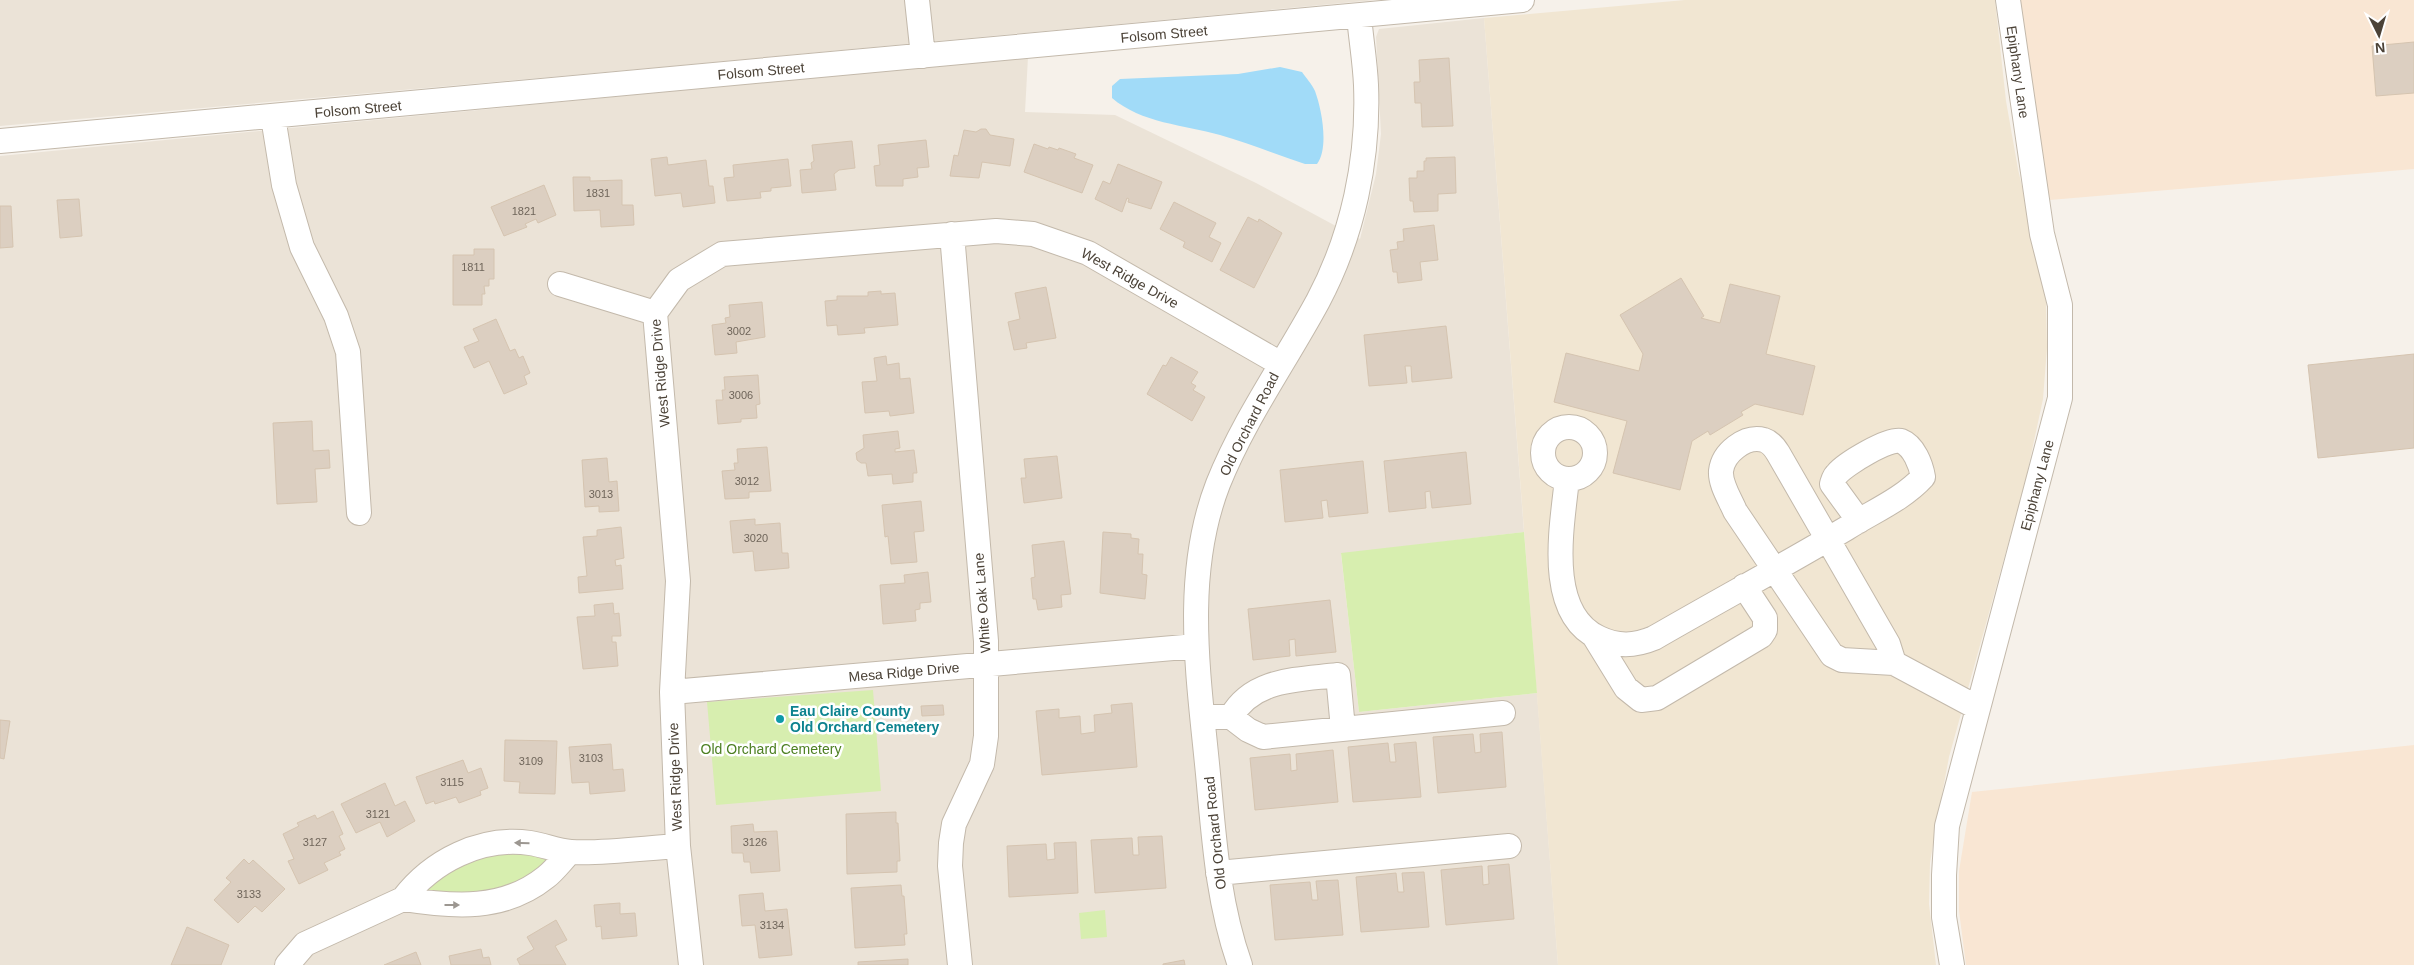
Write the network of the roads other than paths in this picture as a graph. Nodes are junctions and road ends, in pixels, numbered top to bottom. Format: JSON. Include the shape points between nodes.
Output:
{"nodes":[{"id":1,"x":917,"y":0,"type":"edge"},
{"id":2,"x":1522,"y":0,"type":"edge"},
{"id":3,"x":2008,"y":0,"type":"edge"},
{"id":4,"x":1359,"y":16,"type":"junction"},
{"id":5,"x":923,"y":56,"type":"junction"},
{"id":6,"x":273,"y":117,"type":"junction"},
{"id":7,"x":0,"y":142,"type":"edge"},
{"id":8,"x":952,"y":234,"type":"junction"},
{"id":9,"x":560,"y":284,"type":"dead end"},
{"id":10,"x":655,"y":312,"type":"junction"},
{"id":11,"x":1281,"y":364,"type":"junction"},
{"id":12,"x":1567,"y":479,"type":"dead end"},
{"id":13,"x":359,"y":513,"type":"dead end"},
{"id":14,"x":1859,"y":521,"type":"dead end"},
{"id":15,"x":1828,"y":539,"type":"junction"},
{"id":16,"x":1774,"y":569,"type":"junction"},
{"id":17,"x":1744,"y":586,"type":"junction"},
{"id":18,"x":1594,"y":636,"type":"junction"},
{"id":19,"x":1196,"y":646,"type":"junction"},
{"id":20,"x":1894,"y":663,"type":"junction"},
{"id":21,"x":986,"y":664,"type":"junction"},
{"id":22,"x":672,"y":692,"type":"junction"},
{"id":23,"x":1978,"y":708,"type":"junction"},
{"id":24,"x":1503,"y":713,"type":"dead end"},
{"id":25,"x":1203,"y":717,"type":"junction"},
{"id":26,"x":1231,"y":717,"type":"junction"},
{"id":27,"x":1343,"y":729,"type":"junction"},
{"id":28,"x":678,"y":846,"type":"junction"},
{"id":29,"x":1509,"y":846,"type":"dead end"},
{"id":30,"x":570,"y":852,"type":"junction"},
{"id":31,"x":1218,"y":873,"type":"junction"},
{"id":32,"x":403,"y":899,"type":"junction"},
{"id":33,"x":287,"y":965,"type":"edge"},
{"id":34,"x":690,"y":965,"type":"edge"},
{"id":35,"x":960,"y":965,"type":"edge"},
{"id":36,"x":1240,"y":965,"type":"edge"},
{"id":37,"x":1952,"y":965,"type":"edge"}],
"edges":[{"from":1,"to":5,"type":"street"},
{"from":2,"to":4,"type":"street","name":"Folsom Street"},
{"from":3,"to":23,"type":"street","name":"Epiphany Lane","via":[[2042,234],[2060,305],[2060,398]]},
{"from":4,"to":5,"type":"street","name":"Folsom Street"},
{"from":4,"to":11,"type":"street","name":"Old Orchard Road","via":[[1366,119],[1354,204],[1340,252],[1318,300]]},
{"from":5,"to":6,"type":"street","name":"Folsom Street"},
{"from":6,"to":7,"type":"street","name":"Folsom Street"},
{"from":6,"to":13,"type":"street","via":[[284,185],[302,246],[336,316],[348,352]]},
{"from":8,"to":10,"type":"street","name":"West Ridge Drive","via":[[722,254],[679,280]]},
{"from":8,"to":11,"type":"street","name":"West Ridge Drive","via":[[996,231],[1033,234],[1064,243],[1088,253]]},
{"from":8,"to":21,"type":"street","name":"White Oak Lane"},
{"from":9,"to":10,"type":"street"},
{"from":10,"to":22,"type":"street","name":"West Ridge Drive","via":[[678,581]]},
{"from":11,"to":19,"type":"street","name":"Old Orchard Road","via":[[1233,450],[1218,487],[1205,532],[1197,592]]},
{"from":12,"to":18,"type":"street","via":[[1560,551],[1567,603],[1580,626]]},
{"from":14,"to":15,"type":"street"},
{"from":15,"to":16,"type":"street"},
{"from":15,"to":16,"type":"street","via":[[1773,446],[1764,440],[1749,441],[1735,447],[1724,458],[1721,473],[1724,487],[1735,511]]},
{"from":15,"to":20,"type":"street","via":[[1888,644]]},
{"from":16,"to":17,"type":"street"},
{"from":16,"to":20,"type":"street","via":[[1832,655],[1842,660]]},
{"from":17,"to":18,"type":"street","via":[[1641,644],[1617,644]]},
{"from":17,"to":18,"type":"street","via":[[1765,618],[1765,630],[1761,636],[1657,698],[1641,700],[1626,688]]},
{"from":19,"to":21,"type":"street","name":"Mesa Ridge Drive"},
{"from":19,"to":25,"type":"street","name":"Old Orchard Road"},
{"from":20,"to":23,"type":"street"},
{"from":21,"to":22,"type":"street","name":"Mesa Ridge Drive"},
{"from":21,"to":35,"type":"street","name":"White Oak Lane","via":[[986,736],[982,764],[954,824],[951,843],[950,866]]},
{"from":22,"to":28,"type":"street","name":"West Ridge Drive"},
{"from":23,"to":37,"type":"street","name":"Epiphany Lane","via":[[1947,826],[1944,917]]},
{"from":24,"to":27,"type":"street"},
{"from":25,"to":26,"type":"street"},
{"from":25,"to":31,"type":"street","name":"Old Orchard Road"},
{"from":26,"to":27,"type":"street","via":[[1248,730],[1264,736]]},
{"from":26,"to":27,"type":"street","via":[[1238,704],[1258,690],[1278,682],[1338,675]]},
{"from":28,"to":30,"type":"street"},
{"from":28,"to":34,"type":"street","name":"West Ridge Drive"},
{"from":29,"to":31,"type":"street"},
{"from":32,"to":30,"type":"street","one_way":true,"via":[[443,905],[479,905],[513,897],[546,877]]},
{"from":30,"to":32,"type":"street","one_way":true,"via":[[529,843],[491,844],[459,853],[414,885]]},
{"from":31,"to":36,"type":"street","name":"Old Orchard Road","via":[[1224,914]]},
{"from":32,"to":33,"type":"street","via":[[304,944]]}]}
